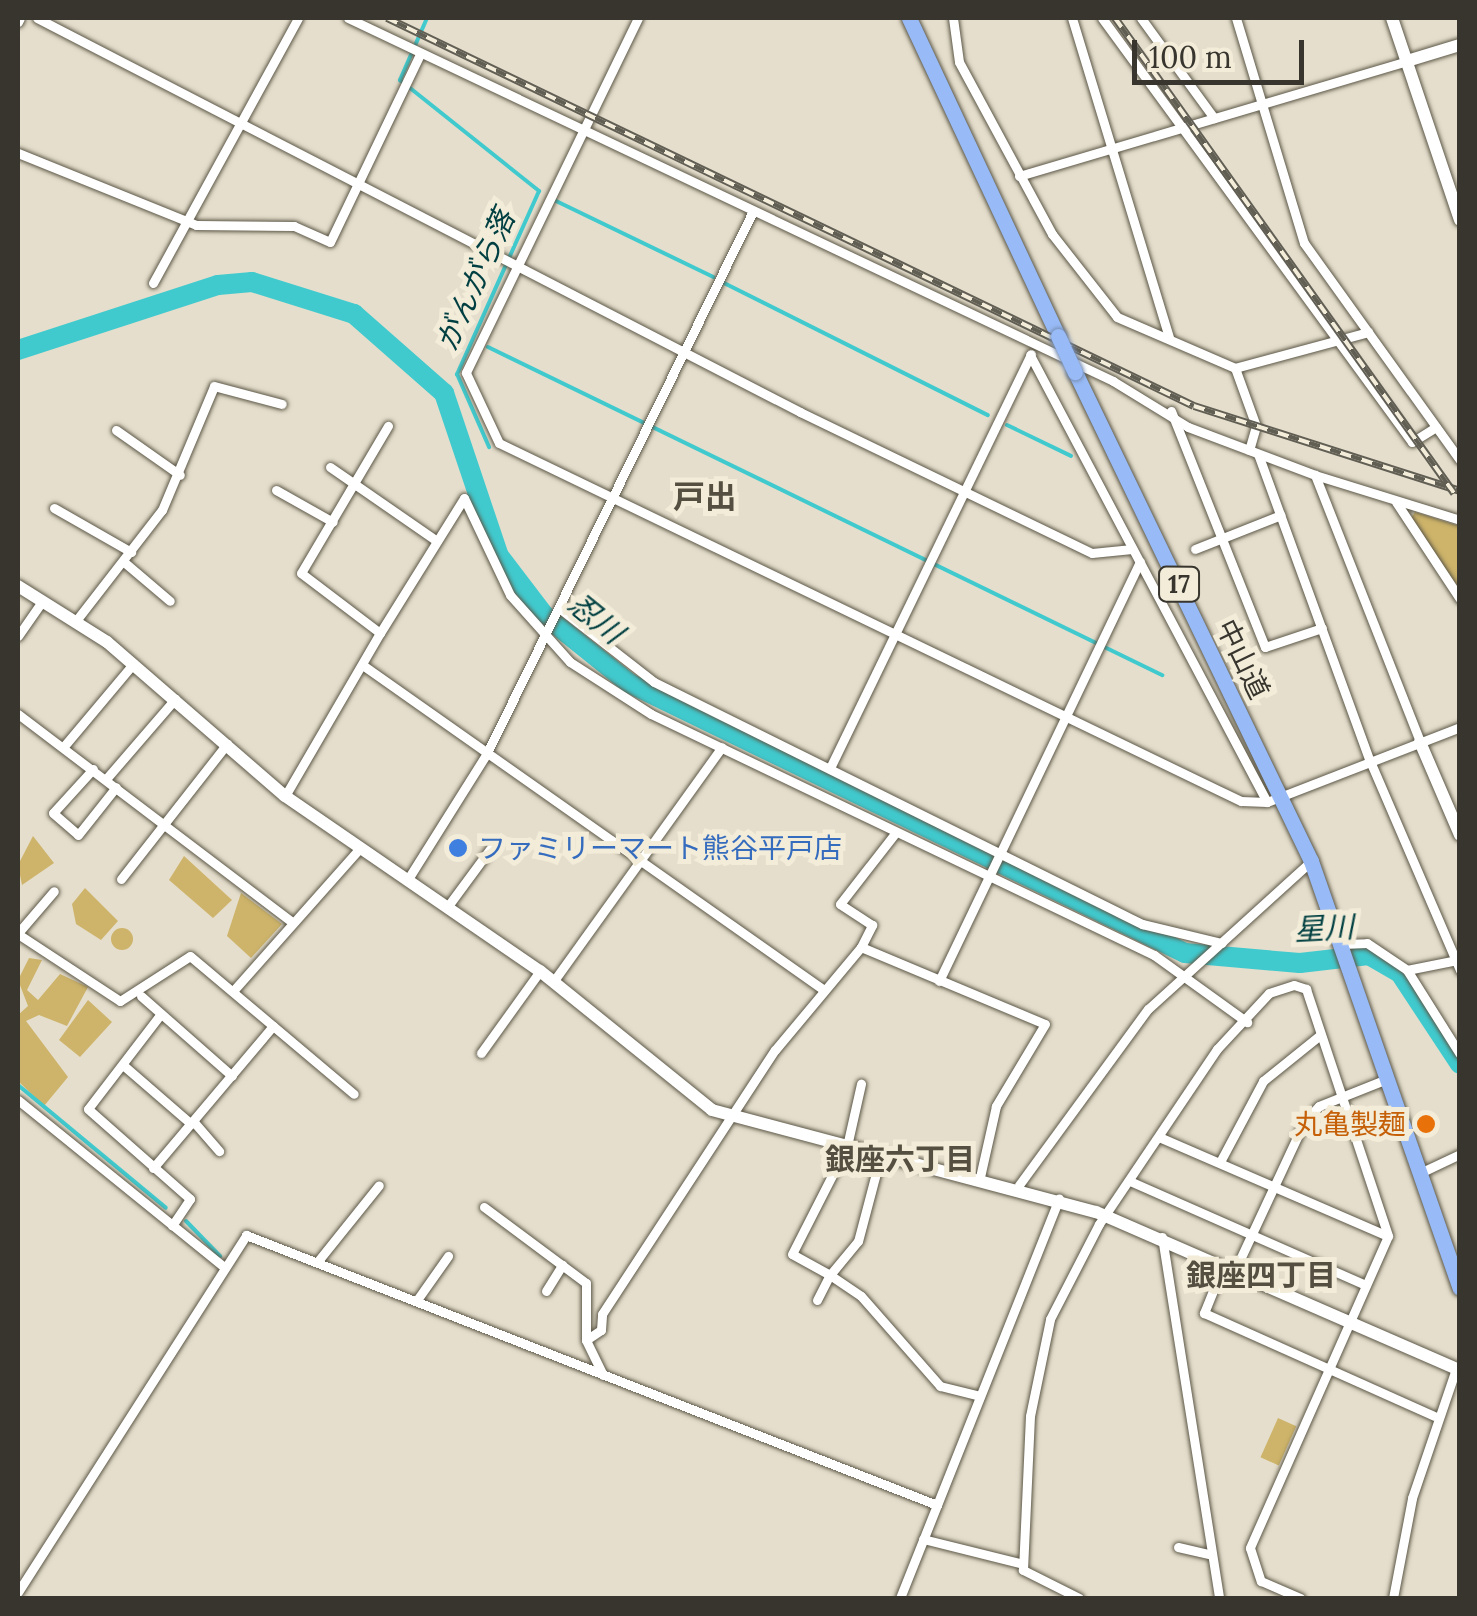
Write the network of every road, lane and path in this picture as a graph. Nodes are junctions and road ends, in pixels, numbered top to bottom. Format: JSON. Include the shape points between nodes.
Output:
{"nodes":[{"id":1,"x":37,"y":18,"type":"edge"},
{"id":2,"x":298,"y":18,"type":"edge"},
{"id":3,"x":348,"y":18,"type":"edge"},
{"id":4,"x":638,"y":18,"type":"edge"},
{"id":5,"x":909,"y":18,"type":"edge"},
{"id":6,"x":953,"y":18,"type":"edge"},
{"id":7,"x":1072,"y":18,"type":"edge"},
{"id":8,"x":1102,"y":18,"type":"edge"},
{"id":9,"x":1141,"y":18,"type":"edge"},
{"id":10,"x":1236,"y":18,"type":"edge"},
{"id":11,"x":1392,"y":18,"type":"edge"},
{"id":12,"x":1460,"y":45,"type":"edge"},
{"id":13,"x":414,"y":53,"type":"junction"},
{"id":14,"x":1407,"y":60,"type":"junction"},
{"id":15,"x":1262,"y":104,"type":"junction"},
{"id":16,"x":1214,"y":118,"type":"junction"},
{"id":17,"x":240,"y":124,"type":"junction"},
{"id":18,"x":1180,"y":128,"type":"junction"},
{"id":19,"x":582,"y":131,"type":"junction"},
{"id":20,"x":1112,"y":148,"type":"junction"},
{"id":21,"x":18,"y":153,"type":"edge"},
{"id":22,"x":1019,"y":176,"type":"junction"},
{"id":23,"x":357,"y":188,"type":"junction"},
{"id":24,"x":752,"y":213,"type":"junction"},
{"id":25,"x":1460,"y":220,"type":"edge"},
{"id":26,"x":187,"y":222,"type":"junction"},
{"id":27,"x":513,"y":271,"type":"junction"},
{"id":28,"x":153,"y":284,"type":"dead end"},
{"id":29,"x":1368,"y":332,"type":"junction"},
{"id":30,"x":1169,"y":338,"type":"junction"},
{"id":31,"x":1336,"y":340,"type":"junction"},
{"id":32,"x":1032,"y":351,"type":"junction"},
{"id":33,"x":682,"y":354,"type":"junction"},
{"id":34,"x":1236,"y":368,"type":"junction"},
{"id":35,"x":282,"y":404,"type":"dead end"},
{"id":36,"x":1171,"y":411,"type":"junction"},
{"id":37,"x":388,"y":426,"type":"dead end"},
{"id":38,"x":1436,"y":427,"type":"junction"},
{"id":39,"x":116,"y":430,"type":"dead end"},
{"id":40,"x":1254,"y":452,"type":"junction"},
{"id":41,"x":1460,"y":460,"type":"edge"},
{"id":42,"x":330,"y":467,"type":"dead end"},
{"id":43,"x":180,"y":475,"type":"junction"},
{"id":44,"x":1315,"y":475,"type":"junction"},
{"id":45,"x":354,"y":484,"type":"junction"},
{"id":46,"x":276,"y":490,"type":"dead end"},
{"id":47,"x":962,"y":490,"type":"junction"},
{"id":48,"x":612,"y":497,"type":"junction"},
{"id":49,"x":1396,"y":502,"type":"junction"},
{"id":50,"x":54,"y":508,"type":"dead end"},
{"id":51,"x":1280,"y":515,"type":"junction"},
{"id":52,"x":1460,"y":520,"type":"edge"},
{"id":53,"x":333,"y":522,"type":"junction"},
{"id":54,"x":1221,"y":539,"type":"junction"},
{"id":55,"x":437,"y":541,"type":"junction"},
{"id":56,"x":1132,"y":549,"type":"junction"},
{"id":57,"x":1195,"y":550,"type":"dead end"},
{"id":58,"x":131,"y":552,"type":"junction"},
{"id":59,"x":124,"y":562,"type":"junction"},
{"id":60,"x":1140,"y":562,"type":"junction"},
{"id":61,"x":18,"y":586,"type":"edge"},
{"id":62,"x":1460,"y":598,"type":"edge"},
{"id":63,"x":170,"y":600,"type":"dead end"},
{"id":64,"x":42,"y":602,"type":"junction"},
{"id":65,"x":558,"y":611,"type":"junction"},
{"id":66,"x":75,"y":622,"type":"junction"},
{"id":67,"x":1322,"y":628,"type":"junction"},
{"id":68,"x":380,"y":633,"type":"junction"},
{"id":69,"x":894,"y":635,"type":"junction"},
{"id":70,"x":18,"y":636,"type":"edge"},
{"id":71,"x":545,"y":636,"type":"junction"},
{"id":72,"x":133,"y":664,"type":"junction"},
{"id":73,"x":364,"y":666,"type":"junction"},
{"id":74,"x":175,"y":699,"type":"junction"},
{"id":75,"x":18,"y":714,"type":"edge"},
{"id":76,"x":1060,"y":716,"type":"junction"},
{"id":77,"x":1460,"y":726,"type":"edge"},
{"id":78,"x":1420,"y":742,"type":"junction"},
{"id":79,"x":227,"y":744,"type":"junction"},
{"id":80,"x":65,"y":745,"type":"junction"},
{"id":81,"x":722,"y":747,"type":"junction"},
{"id":82,"x":488,"y":753,"type":"junction"},
{"id":83,"x":1370,"y":761,"type":"junction"},
{"id":84,"x":93,"y":768,"type":"junction"},
{"id":85,"x":830,"y":768,"type":"junction"},
{"id":86,"x":106,"y":779,"type":"junction"},
{"id":87,"x":116,"y":787,"type":"junction"},
{"id":88,"x":284,"y":796,"type":"junction"},
{"id":89,"x":1274,"y":799,"type":"junction"},
{"id":90,"x":1455,"y":810,"type":"edge"},
{"id":91,"x":163,"y":824,"type":"junction"},
{"id":92,"x":896,"y":832,"type":"junction"},
{"id":93,"x":1460,"y":834,"type":"edge"},
{"id":94,"x":360,"y":848,"type":"junction"},
{"id":95,"x":490,"y":849,"type":"dead end"},
{"id":96,"x":996,"y":850,"type":"junction"},
{"id":97,"x":642,"y":861,"type":"junction"},
{"id":98,"x":1312,"y":861,"type":"junction"},
{"id":99,"x":985,"y":872,"type":"junction"},
{"id":100,"x":121,"y":879,"type":"dead end"},
{"id":101,"x":408,"y":879,"type":"junction"},
{"id":102,"x":54,"y":890,"type":"dead end"},
{"id":103,"x":448,"y":906,"type":"junction"},
{"id":104,"x":293,"y":923,"type":"junction"},
{"id":105,"x":18,"y":934,"type":"edge"},
{"id":106,"x":1340,"y":940,"type":"junction"},
{"id":107,"x":1219,"y":946,"type":"junction"},
{"id":108,"x":861,"y":948,"type":"junction"},
{"id":109,"x":1458,"y":963,"type":"edge"},
{"id":110,"x":1407,"y":970,"type":"junction"},
{"id":111,"x":540,"y":971,"type":"junction"},
{"id":112,"x":1181,"y":976,"type":"junction"},
{"id":113,"x":939,"y":981,"type":"junction"},
{"id":114,"x":553,"y":982,"type":"junction"},
{"id":115,"x":824,"y":990,"type":"junction"},
{"id":116,"x":233,"y":991,"type":"junction"},
{"id":117,"x":140,"y":996,"type":"junction"},
{"id":118,"x":160,"y":1014,"type":"junction"},
{"id":119,"x":1248,"y":1022,"type":"junction"},
{"id":120,"x":273,"y":1026,"type":"junction"},
{"id":121,"x":1320,"y":1036,"type":"junction"},
{"id":122,"x":481,"y":1054,"type":"dead end"},
{"id":123,"x":1460,"y":1054,"type":"edge"},
{"id":124,"x":122,"y":1065,"type":"junction"},
{"id":125,"x":232,"y":1076,"type":"junction"},
{"id":126,"x":1390,"y":1078,"type":"junction"},
{"id":127,"x":861,"y":1084,"type":"dead end"},
{"id":128,"x":354,"y":1094,"type":"dead end"},
{"id":129,"x":1341,"y":1096,"type":"junction"},
{"id":130,"x":18,"y":1100,"type":"edge"},
{"id":131,"x":734,"y":1120,"type":"junction"},
{"id":132,"x":192,"y":1122,"type":"junction"},
{"id":133,"x":1159,"y":1136,"type":"junction"},
{"id":134,"x":847,"y":1146,"type":"junction"},
{"id":135,"x":219,"y":1151,"type":"dead end"},
{"id":136,"x":1460,"y":1154,"type":"edge"},
{"id":137,"x":880,"y":1158,"type":"junction"},
{"id":138,"x":1220,"y":1162,"type":"junction"},
{"id":139,"x":154,"y":1168,"type":"junction"},
{"id":140,"x":1420,"y":1173,"type":"junction"},
{"id":141,"x":980,"y":1177,"type":"junction"},
{"id":142,"x":1132,"y":1182,"type":"junction"},
{"id":143,"x":379,"y":1184,"type":"dead end"},
{"id":144,"x":1019,"y":1185,"type":"junction"},
{"id":145,"x":1274,"y":1186,"type":"junction"},
{"id":146,"x":1059,"y":1199,"type":"junction"},
{"id":147,"x":484,"y":1208,"type":"dead end"},
{"id":148,"x":1107,"y":1216,"type":"junction"},
{"id":149,"x":172,"y":1226,"type":"junction"},
{"id":150,"x":1252,"y":1235,"type":"junction"},
{"id":151,"x":1388,"y":1236,"type":"junction"},
{"id":152,"x":1162,"y":1237,"type":"junction"},
{"id":153,"x":448,"y":1256,"type":"dead end"},
{"id":154,"x":318,"y":1261,"type":"junction"},
{"id":155,"x":222,"y":1265,"type":"junction"},
{"id":156,"x":562,"y":1266,"type":"junction"},
{"id":157,"x":1230,"y":1266,"type":"junction"},
{"id":158,"x":830,"y":1275,"type":"junction"},
{"id":159,"x":1365,"y":1285,"type":"junction"},
{"id":160,"x":1460,"y":1288,"type":"edge"},
{"id":161,"x":546,"y":1290,"type":"dead end"},
{"id":162,"x":417,"y":1300,"type":"junction"},
{"id":163,"x":817,"y":1300,"type":"dead end"},
{"id":164,"x":1350,"y":1318,"type":"junction"},
{"id":165,"x":586,"y":1340,"type":"junction"},
{"id":166,"x":1327,"y":1368,"type":"junction"},
{"id":167,"x":1458,"y":1369,"type":"edge"},
{"id":168,"x":603,"y":1375,"type":"junction"},
{"id":169,"x":980,"y":1396,"type":"junction"},
{"id":170,"x":1434,"y":1416,"type":"junction"},
{"id":171,"x":937,"y":1505,"type":"junction"},
{"id":172,"x":923,"y":1539,"type":"junction"},
{"id":173,"x":1178,"y":1546,"type":"dead end"},
{"id":174,"x":1212,"y":1555,"type":"junction"},
{"id":175,"x":1023,"y":1564,"type":"junction"},
{"id":176,"x":18,"y":1592,"type":"edge"},
{"id":177,"x":900,"y":1598,"type":"edge"},
{"id":178,"x":1079,"y":1598,"type":"edge"},
{"id":179,"x":1219,"y":1598,"type":"edge"},
{"id":180,"x":1300,"y":1598,"type":"edge"},
{"id":181,"x":1394,"y":1598,"type":"edge"}],
"edges":[{"from":1,"to":17,"type":"street"},
{"from":2,"to":17,"type":"street"},
{"from":3,"to":13,"type":"street"},
{"from":4,"to":19,"type":"street"},
{"from":5,"to":89,"type":"highway","name":"中山道","number":"17","bridge":true},
{"from":6,"to":22,"type":"street","via":[[959,62]]},
{"from":7,"to":20,"type":"street"},
{"from":8,"to":18,"type":"street"},
{"from":9,"to":16,"type":"street"},
{"from":10,"to":15,"type":"street"},
{"from":11,"to":14,"type":"street"},
{"from":12,"to":14,"type":"street"},
{"from":13,"to":19,"type":"street"},
{"from":13,"to":23,"type":"street"},
{"from":14,"to":15,"type":"street"},
{"from":14,"to":25,"type":"street"},
{"from":15,"to":16,"type":"street"},
{"from":15,"to":29,"type":"street","via":[[1304,243]]},
{"from":16,"to":18,"type":"street"},
{"from":17,"to":23,"type":"street"},
{"from":17,"to":26,"type":"street"},
{"from":18,"to":20,"type":"street"},
{"from":18,"to":31,"type":"street"},
{"from":19,"to":24,"type":"street"},
{"from":19,"to":27,"type":"street"},
{"from":20,"to":22,"type":"street"},
{"from":20,"to":30,"type":"street"},
{"from":21,"to":26,"type":"street"},
{"from":22,"to":30,"type":"street","via":[[1117,316]]},
{"from":23,"to":26,"type":"street","via":[[330,242],[294,226]]},
{"from":23,"to":27,"type":"street"},
{"from":24,"to":32,"type":"street"},
{"from":24,"to":33,"type":"street"},
{"from":26,"to":28,"type":"street"},
{"from":27,"to":33,"type":"street"},
{"from":27,"to":48,"type":"street","via":[[466,372],[499,443]]},
{"from":29,"to":31,"type":"street"},
{"from":29,"to":38,"type":"street"},
{"from":30,"to":34,"type":"street"},
{"from":31,"to":34,"type":"street"},
{"from":31,"to":38,"type":"street","via":[[1412,442]]},
{"from":32,"to":36,"type":"street"},
{"from":32,"to":47,"type":"street"},
{"from":32,"to":56,"type":"street"},
{"from":33,"to":47,"type":"street"},
{"from":33,"to":48,"type":"street"},
{"from":34,"to":40,"type":"street","via":[[1256,426]]},
{"from":35,"to":43,"type":"street","via":[[214,386]]},
{"from":36,"to":40,"type":"street","via":[[1188,427]]},
{"from":36,"to":54,"type":"street"},
{"from":37,"to":45,"type":"street"},
{"from":38,"to":41,"type":"street"},
{"from":39,"to":43,"type":"street"},
{"from":40,"to":44,"type":"street"},
{"from":40,"to":51,"type":"street"},
{"from":42,"to":45,"type":"street"},
{"from":43,"to":58,"type":"street"},
{"from":44,"to":49,"type":"street"},
{"from":44,"to":78,"type":"street"},
{"from":45,"to":53,"type":"street"},
{"from":45,"to":55,"type":"street"},
{"from":46,"to":53,"type":"street"},
{"from":47,"to":56,"type":"street","via":[[1092,553]]},
{"from":47,"to":69,"type":"street"},
{"from":48,"to":65,"type":"street"},
{"from":48,"to":69,"type":"street"},
{"from":49,"to":52,"type":"street"},
{"from":49,"to":62,"type":"street"},
{"from":50,"to":58,"type":"street"},
{"from":51,"to":54,"type":"street"},
{"from":51,"to":67,"type":"street"},
{"from":53,"to":68,"type":"street","via":[[301,573]]},
{"from":54,"to":57,"type":"street"},
{"from":54,"to":67,"type":"street","via":[[1265,647]]},
{"from":55,"to":68,"type":"street"},
{"from":55,"to":71,"type":"street","via":[[464,498],[510,595]]},
{"from":56,"to":60,"type":"street"},
{"from":58,"to":59,"type":"street"},
{"from":59,"to":63,"type":"street"},
{"from":59,"to":66,"type":"street"},
{"from":60,"to":76,"type":"street"},
{"from":60,"to":89,"type":"street"},
{"from":61,"to":64,"type":"street"},
{"from":64,"to":66,"type":"street"},
{"from":64,"to":70,"type":"street"},
{"from":65,"to":71,"type":"street"},
{"from":65,"to":85,"type":"street","via":[[620,662]]},
{"from":66,"to":72,"type":"street"},
{"from":67,"to":83,"type":"street"},
{"from":68,"to":73,"type":"street"},
{"from":69,"to":76,"type":"street"},
{"from":69,"to":85,"type":"street"},
{"from":71,"to":81,"type":"street","via":[[613,690]]},
{"from":71,"to":82,"type":"street"},
{"from":72,"to":74,"type":"street"},
{"from":72,"to":80,"type":"street"},
{"from":73,"to":82,"type":"street"},
{"from":73,"to":88,"type":"street"},
{"from":74,"to":79,"type":"street"},
{"from":74,"to":86,"type":"street"},
{"from":75,"to":80,"type":"street"},
{"from":76,"to":89,"type":"street","via":[[1202,785]]},
{"from":76,"to":96,"type":"street"},
{"from":77,"to":78,"type":"street"},
{"from":78,"to":83,"type":"street"},
{"from":78,"to":90,"type":"street"},
{"from":79,"to":88,"type":"street"},
{"from":79,"to":91,"type":"street"},
{"from":80,"to":84,"type":"street"},
{"from":81,"to":92,"type":"street"},
{"from":81,"to":97,"type":"street"},
{"from":82,"to":97,"type":"street"},
{"from":82,"to":101,"type":"street"},
{"from":83,"to":89,"type":"street"},
{"from":83,"to":109,"type":"street"},
{"from":84,"to":86,"type":"street"},
{"from":84,"to":87,"type":"street","via":[[53,814],[78,835]]},
{"from":85,"to":96,"type":"street"},
{"from":86,"to":87,"type":"street"},
{"from":87,"to":91,"type":"street"},
{"from":88,"to":94,"type":"street"},
{"from":89,"to":98,"type":"highway","name":"中山道","number":"17"},
{"from":90,"to":93,"type":"street"},
{"from":91,"to":100,"type":"street"},
{"from":91,"to":104,"type":"street"},
{"from":92,"to":99,"type":"street"},
{"from":92,"to":108,"type":"street","via":[[840,904],[872,925]]},
{"from":94,"to":101,"type":"street"},
{"from":94,"to":104,"type":"street"},
{"from":95,"to":103,"type":"street"},
{"from":96,"to":99,"type":"street"},
{"from":96,"to":107,"type":"street","via":[[1142,924]]},
{"from":97,"to":114,"type":"street"},
{"from":97,"to":115,"type":"street"},
{"from":98,"to":106,"type":"highway","name":"中山道","number":"17"},
{"from":98,"to":107,"type":"street"},
{"from":99,"to":112,"type":"street"},
{"from":99,"to":113,"type":"street"},
{"from":101,"to":103,"type":"street"},
{"from":102,"to":105,"type":"street"},
{"from":103,"to":111,"type":"street"},
{"from":104,"to":116,"type":"street"},
{"from":105,"to":117,"type":"street","via":[[104,998]]},
{"from":106,"to":110,"type":"street","via":[[1368,943]]},
{"from":106,"to":126,"type":"highway","name":"中山道","number":"17"},
{"from":107,"to":112,"type":"street"},
{"from":108,"to":113,"type":"street"},
{"from":108,"to":115,"type":"street"},
{"from":109,"to":110,"type":"street"},
{"from":110,"to":123,"type":"street"},
{"from":111,"to":114,"type":"street"},
{"from":111,"to":122,"type":"street"},
{"from":112,"to":119,"type":"street"},
{"from":112,"to":144,"type":"street"},
{"from":113,"to":141,"type":"street","via":[[1045,1024],[996,1106]]},
{"from":114,"to":131,"type":"street"},
{"from":115,"to":131,"type":"street"},
{"from":116,"to":117,"type":"street","via":[[190,956]]},
{"from":116,"to":120,"type":"street"},
{"from":117,"to":118,"type":"street"},
{"from":118,"to":124,"type":"street"},
{"from":118,"to":125,"type":"street"},
{"from":119,"to":121,"type":"street","via":[[1269,993],[1294,986],[1306,990]]},
{"from":119,"to":133,"type":"street","via":[[1216,1049]]},
{"from":120,"to":125,"type":"street"},
{"from":120,"to":128,"type":"street"},
{"from":121,"to":129,"type":"street"},
{"from":121,"to":138,"type":"street","via":[[1263,1081]]},
{"from":124,"to":132,"type":"street"},
{"from":124,"to":139,"type":"street","via":[[88,1109]]},
{"from":125,"to":132,"type":"street"},
{"from":126,"to":129,"type":"street"},
{"from":126,"to":140,"type":"highway","name":"中山道","number":"17"},
{"from":127,"to":134,"type":"street"},
{"from":129,"to":145,"type":"street","via":[[1304,1122]]},
{"from":129,"to":151,"type":"street"},
{"from":130,"to":149,"type":"street"},
{"from":131,"to":134,"type":"street"},
{"from":131,"to":165,"type":"street"},
{"from":132,"to":135,"type":"street"},
{"from":132,"to":139,"type":"street"},
{"from":133,"to":138,"type":"street"},
{"from":133,"to":142,"type":"street"},
{"from":134,"to":137,"type":"street"},
{"from":134,"to":158,"type":"street","via":[[792,1254]]},
{"from":136,"to":140,"type":"street"},
{"from":137,"to":141,"type":"street"},
{"from":137,"to":158,"type":"street","via":[[858,1241]]},
{"from":138,"to":145,"type":"street"},
{"from":139,"to":149,"type":"street","via":[[190,1200]]},
{"from":140,"to":160,"type":"highway","name":"中山道","number":"17"},
{"from":141,"to":144,"type":"street"},
{"from":142,"to":148,"type":"street"},
{"from":142,"to":150,"type":"street"},
{"from":143,"to":154,"type":"street"},
{"from":144,"to":146,"type":"street"},
{"from":145,"to":150,"type":"street"},
{"from":145,"to":151,"type":"street"},
{"from":146,"to":148,"type":"street"},
{"from":146,"to":169,"type":"street"},
{"from":147,"to":156,"type":"street"},
{"from":148,"to":152,"type":"street"},
{"from":148,"to":175,"type":"street","via":[[1050,1320],[1030,1416]]},
{"from":149,"to":155,"type":"street"},
{"from":150,"to":157,"type":"street"},
{"from":150,"to":159,"type":"street"},
{"from":151,"to":159,"type":"street"},
{"from":152,"to":157,"type":"street"},
{"from":152,"to":174,"type":"street"},
{"from":153,"to":162,"type":"street"},
{"from":154,"to":155,"type":"street","via":[[246,1235]]},
{"from":154,"to":162,"type":"street"},
{"from":155,"to":176,"type":"street"},
{"from":156,"to":161,"type":"street"},
{"from":156,"to":165,"type":"street","via":[[591,1292],[580,1328]]},
{"from":157,"to":164,"type":"street"},
{"from":157,"to":166,"type":"street","via":[[1204,1313]]},
{"from":158,"to":163,"type":"street"},
{"from":158,"to":169,"type":"street","via":[[861,1296],[940,1386]]},
{"from":159,"to":164,"type":"street"},
{"from":162,"to":168,"type":"street"},
{"from":164,"to":166,"type":"street"},
{"from":164,"to":167,"type":"street"},
{"from":165,"to":168,"type":"street"},
{"from":166,"to":170,"type":"street"},
{"from":166,"to":180,"type":"street","via":[[1250,1548],[1261,1581]]},
{"from":167,"to":170,"type":"street"},
{"from":168,"to":171,"type":"street"},
{"from":169,"to":171,"type":"street"},
{"from":170,"to":181,"type":"street","via":[[1444,1425],[1412,1498]]},
{"from":171,"to":172,"type":"street"},
{"from":172,"to":175,"type":"street"},
{"from":172,"to":177,"type":"street"},
{"from":173,"to":174,"type":"street"},
{"from":174,"to":179,"type":"street"},
{"from":175,"to":178,"type":"street"}]}
